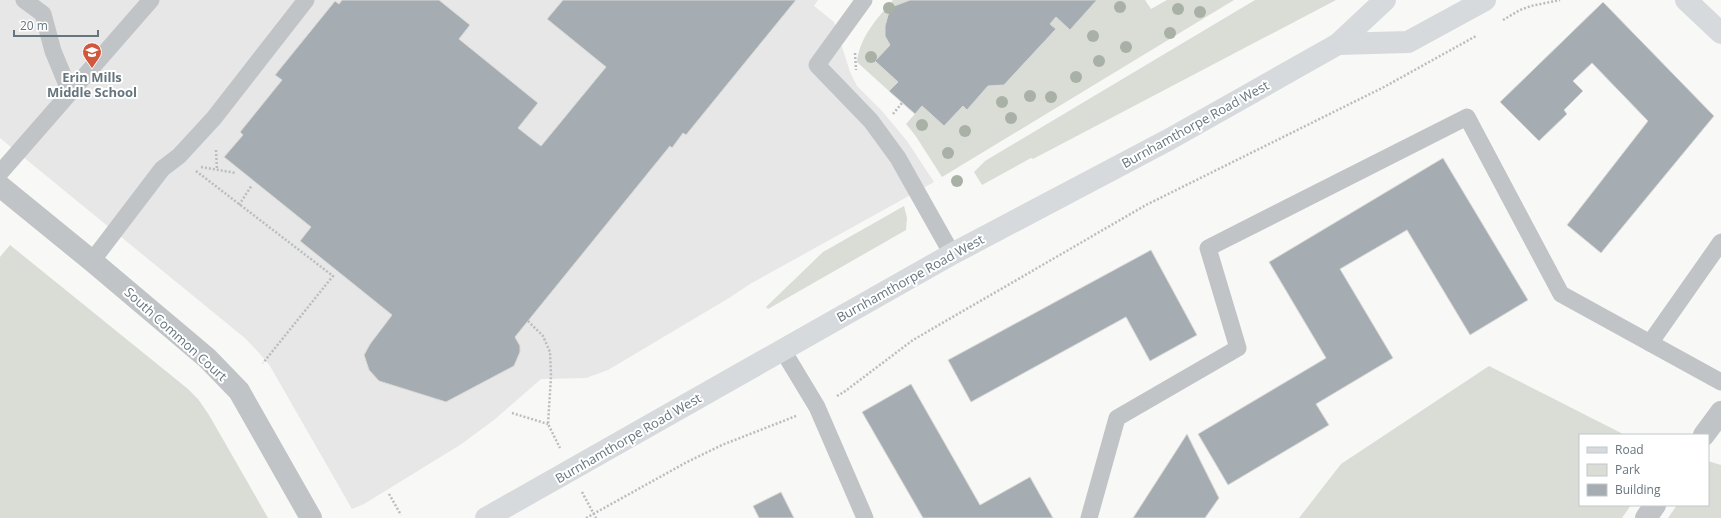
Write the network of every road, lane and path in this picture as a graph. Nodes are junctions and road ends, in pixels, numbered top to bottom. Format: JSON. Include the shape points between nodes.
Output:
{"nodes":[{"id":1,"x":24,"y":0,"type":"edge"},
{"id":2,"x":151,"y":0,"type":"edge"},
{"id":3,"x":306,"y":0,"type":"edge"},
{"id":4,"x":864,"y":0,"type":"edge"},
{"id":5,"x":1385,"y":0,"type":"edge"},
{"id":6,"x":1485,"y":0,"type":"edge"},
{"id":7,"x":1560,"y":0,"type":"edge"},
{"id":8,"x":1686,"y":0,"type":"edge"},
{"id":9,"x":1500,"y":22,"type":"dead end"},
{"id":10,"x":1721,"y":33,"type":"edge"},
{"id":11,"x":1480,"y":34,"type":"dead end"},
{"id":12,"x":1338,"y":44,"type":"junction"},
{"id":13,"x":856,"y":49,"type":"dead end"},
{"id":14,"x":857,"y":76,"type":"dead end"},
{"id":15,"x":70,"y":92,"type":"junction"},
{"id":16,"x":902,"y":103,"type":"dead end"},
{"id":17,"x":888,"y":112,"type":"dead end"},
{"id":18,"x":182,"y":160,"type":"junction"},
{"id":19,"x":236,"y":172,"type":"dead end"},
{"id":20,"x":0,"y":173,"type":"edge"},
{"id":21,"x":252,"y":185,"type":"dead end"},
{"id":22,"x":0,"y":186,"type":"edge"},
{"id":23,"x":239,"y":204,"type":"junction"},
{"id":24,"x":1721,"y":242,"type":"edge"},
{"id":25,"x":952,"y":254,"type":"junction"},
{"id":26,"x":92,"y":261,"type":"junction"},
{"id":27,"x":528,"y":321,"type":"dead end"},
{"id":28,"x":1650,"y":342,"type":"junction"},
{"id":29,"x":782,"y":349,"type":"junction"},
{"id":30,"x":263,"y":363,"type":"dead end"},
{"id":31,"x":1721,"y":382,"type":"edge"},
{"id":32,"x":551,"y":383,"type":"dead end"},
{"id":33,"x":817,"y":407,"type":"junction"},
{"id":34,"x":1721,"y":412,"type":"edge"},
{"id":35,"x":512,"y":413,"type":"dead end"},
{"id":36,"x":548,"y":424,"type":"dead end"},
{"id":37,"x":1705,"y":434,"type":"edge"},
{"id":38,"x":388,"y":494,"type":"dead end"},
{"id":39,"x":1654,"y":506,"type":"edge"},
{"id":40,"x":401,"y":515,"type":"dead end"},
{"id":41,"x":311,"y":518,"type":"edge"},
{"id":42,"x":486,"y":518,"type":"edge"},
{"id":43,"x":586,"y":518,"type":"edge"},
{"id":44,"x":865,"y":518,"type":"edge"},
{"id":45,"x":1089,"y":518,"type":"edge"},
{"id":46,"x":1646,"y":518,"type":"edge"}],
"edges":[{"from":1,"to":15,"type":"lane","via":[[43,14],[53,51]]},
{"from":2,"to":15,"type":"lane"},
{"from":3,"to":18,"type":"lane"},
{"from":4,"to":25,"type":"lane","via":[[817,65],[871,121],[894,152]]},
{"from":5,"to":12,"type":"main road","name":"Burnhamthorpe Road West"},
{"from":6,"to":12,"type":"main road","name":"Burnhamthorpe Road West","via":[[1408,42]]},
{"from":7,"to":9,"type":"path","via":[[1525,8]]},
{"from":8,"to":10,"type":"main road"},
{"from":11,"to":33,"type":"path","via":[[1384,87],[1146,205],[912,340],[844,392]]},
{"from":12,"to":25,"type":"main road","name":"Burnhamthorpe Road West","via":[[1168,140]]},
{"from":13,"to":14,"type":"path","via":[[854,66]]},
{"from":15,"to":20,"type":"lane"},
{"from":16,"to":17,"type":"path","via":[[891,115]]},
{"from":18,"to":19,"type":"path"},
{"from":18,"to":23,"type":"path"},
{"from":18,"to":26,"type":"lane","via":[[162,169]]},
{"from":21,"to":23,"type":"path"},
{"from":22,"to":26,"type":"street","name":"South Common Court"},
{"from":23,"to":30,"type":"path","via":[[334,276]]},
{"from":24,"to":28,"type":"lane"},
{"from":25,"to":29,"type":"main road","name":"Burnhamthorpe Road West"},
{"from":26,"to":41,"type":"street","name":"South Common Court","via":[[207,358],[239,391]]},
{"from":27,"to":32,"type":"path","via":[[543,336],[550,352]]},
{"from":28,"to":31,"type":"lane"},
{"from":28,"to":45,"type":"lane","via":[[1561,294],[1467,117],[1208,248],[1238,348],[1117,418]]},
{"from":29,"to":33,"type":"lane"},
{"from":29,"to":42,"type":"main road","name":"Burnhamthorpe Road West"},
{"from":33,"to":43,"type":"path","via":[[722,445]]},
{"from":33,"to":44,"type":"lane"},
{"from":34,"to":37,"type":"street"},
{"from":35,"to":36,"type":"path"},
{"from":38,"to":40,"type":"path"},
{"from":39,"to":46,"type":"street"}]}
